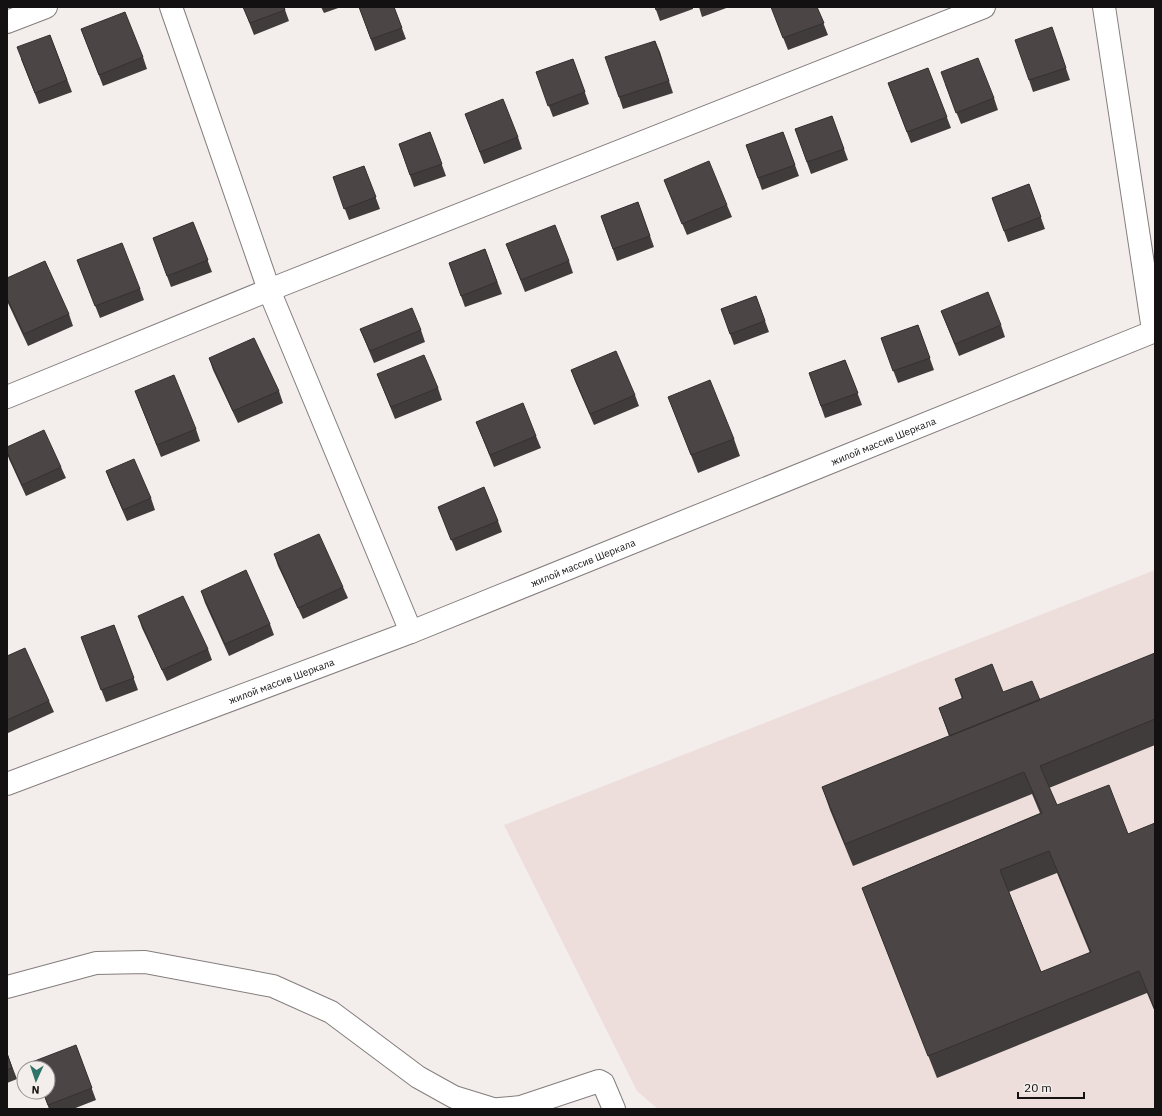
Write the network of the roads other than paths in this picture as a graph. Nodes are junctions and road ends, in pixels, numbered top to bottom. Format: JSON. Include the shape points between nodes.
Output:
{"nodes":[{"id":1,"x":46,"y":7,"type":"edge"},
{"id":2,"x":171,"y":7,"type":"edge"},
{"id":3,"x":984,"y":7,"type":"edge"},
{"id":4,"x":1104,"y":7,"type":"edge"},
{"id":5,"x":7,"y":22,"type":"edge"},
{"id":6,"x":269,"y":290,"type":"junction"},
{"id":7,"x":1154,"y":330,"type":"edge"},
{"id":8,"x":7,"y":397,"type":"edge"},
{"id":9,"x":411,"y":632,"type":"junction"},
{"id":10,"x":7,"y":784,"type":"edge"},
{"id":11,"x":7,"y":986,"type":"edge"},
{"id":12,"x":493,"y":1109,"type":"edge"},
{"id":13,"x":499,"y":1109,"type":"edge"},
{"id":14,"x":614,"y":1109,"type":"edge"}],
"edges":[{"from":1,"to":5,"type":"street"},
{"from":2,"to":6,"type":"street"},
{"from":3,"to":6,"type":"street"},
{"from":4,"to":7,"type":"street"},
{"from":6,"to":8,"type":"street"},
{"from":6,"to":9,"type":"street"},
{"from":7,"to":9,"type":"street","name":"жилой массив Шеркала"},
{"from":9,"to":10,"type":"street","name":"жилой массив Шеркала"},
{"from":11,"to":12,"type":"street","via":[[96,963],[145,962],[273,986],[330,1012],[418,1077],[454,1097]]},
{"from":13,"to":14,"type":"street","via":[[522,1107],[598,1081],[603,1083]]}]}
